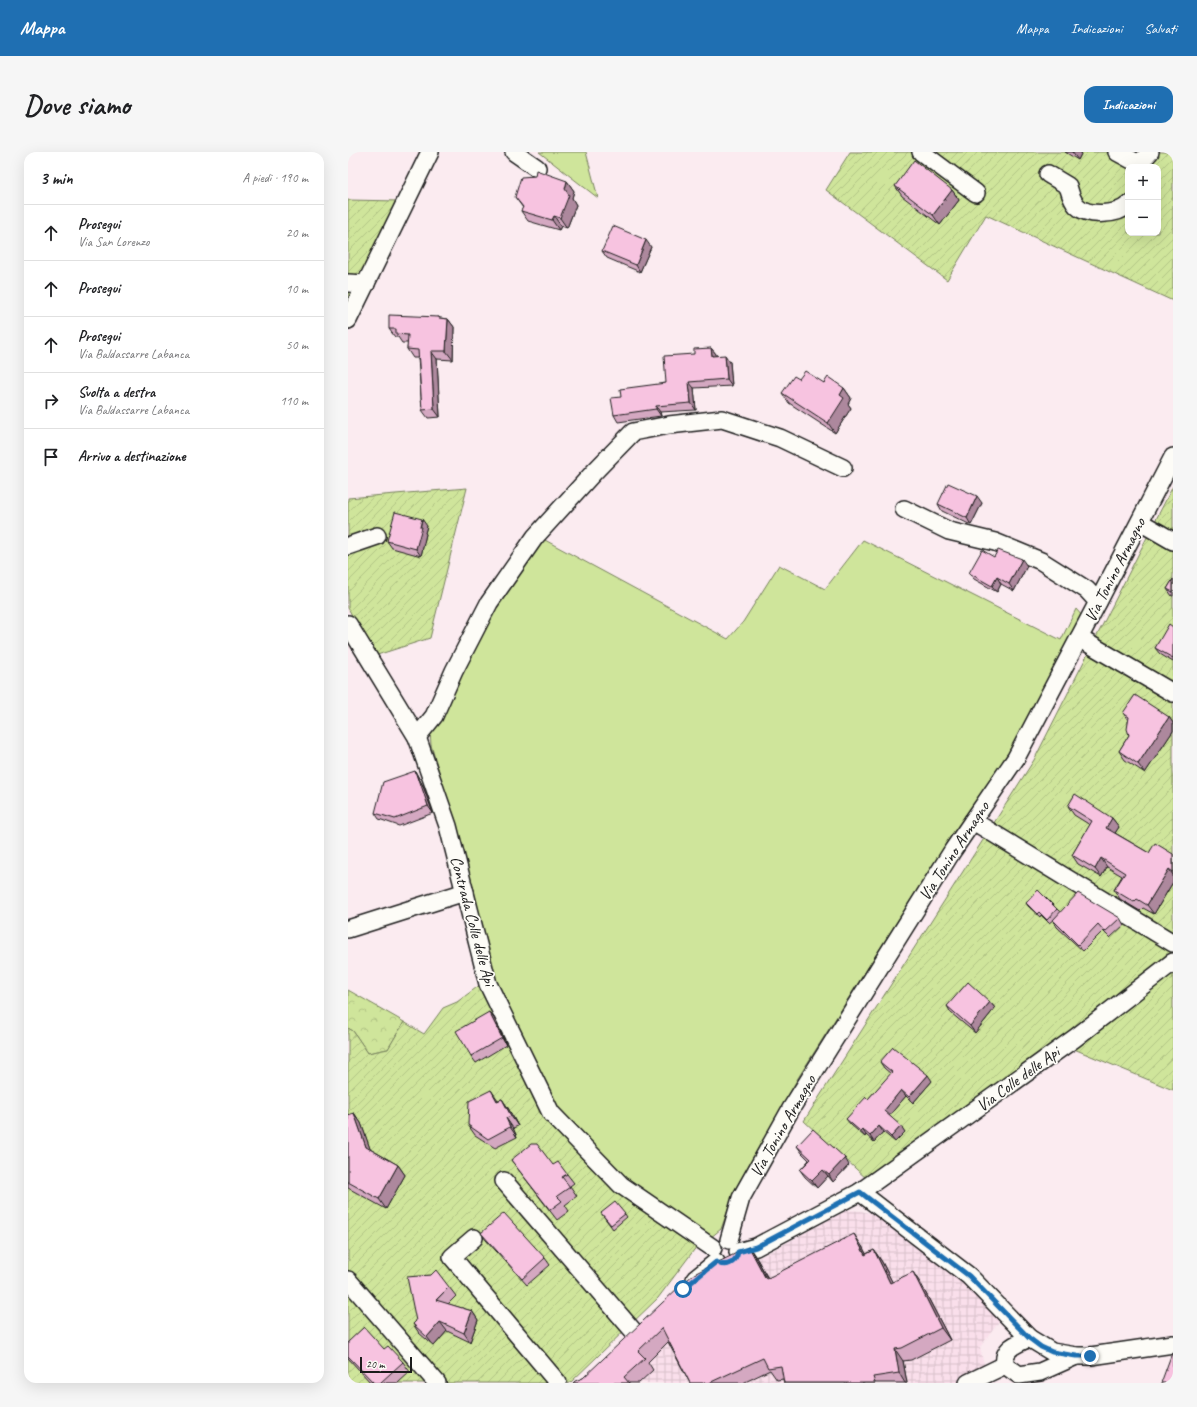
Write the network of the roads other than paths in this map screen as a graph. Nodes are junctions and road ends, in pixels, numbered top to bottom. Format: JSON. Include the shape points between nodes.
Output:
{"nodes":[{"id":1,"x":430,"y":152,"type":"edge"},
{"id":2,"x":514,"y":152,"type":"edge"},
{"id":3,"x":921,"y":152,"type":"edge"},
{"id":4,"x":1117,"y":152,"type":"edge"},
{"id":5,"x":1143,"y":161,"type":"edge"},
{"id":6,"x":537,"y":168,"type":"dead end"},
{"id":7,"x":1048,"y":174,"type":"dead end"},
{"id":8,"x":976,"y":193,"type":"dead end"},
{"id":9,"x":1125,"y":208,"type":"edge"},
{"id":10,"x":348,"y":283,"type":"edge"},
{"id":11,"x":366,"y":284,"type":"junction"},
{"id":12,"x":348,"y":320,"type":"edge"},
{"id":13,"x":1173,"y":457,"type":"edge"},
{"id":14,"x":844,"y":468,"type":"dead end"},
{"id":15,"x":904,"y":509,"type":"dead end"},
{"id":16,"x":1140,"y":522,"type":"junction"},
{"id":17,"x":377,"y":536,"type":"dead end"},
{"id":18,"x":1173,"y":541,"type":"edge"},
{"id":19,"x":348,"y":546,"type":"edge"},
{"id":20,"x":1098,"y":602,"type":"junction"},
{"id":21,"x":348,"y":624,"type":"edge"},
{"id":22,"x":1080,"y":638,"type":"junction"},
{"id":23,"x":1173,"y":693,"type":"edge"},
{"id":24,"x":417,"y":737,"type":"junction"},
{"id":25,"x":973,"y":821,"type":"junction"},
{"id":26,"x":465,"y":892,"type":"junction"},
{"id":27,"x":348,"y":929,"type":"edge"},
{"id":28,"x":1173,"y":943,"type":"edge"},
{"id":29,"x":1173,"y":962,"type":"edge"},
{"id":30,"x":504,"y":1181,"type":"dead end"},
{"id":31,"x":860,"y":1192,"type":"junction"},
{"id":32,"x":474,"y":1238,"type":"dead end"},
{"id":33,"x":733,"y":1246,"type":"junction"},
{"id":34,"x":714,"y":1255,"type":"junction"},
{"id":35,"x":348,"y":1280,"type":"edge"},
{"id":36,"x":683,"y":1289,"type":"edge"},
{"id":37,"x":636,"y":1335,"type":"edge"},
{"id":38,"x":1029,"y":1338,"type":"junction"},
{"id":39,"x":1173,"y":1344,"type":"edge"},
{"id":40,"x":1076,"y":1356,"type":"junction"},
{"id":41,"x":1005,"y":1365,"type":"junction"},
{"id":42,"x":437,"y":1383,"type":"edge"},
{"id":43,"x":558,"y":1383,"type":"edge"},
{"id":44,"x":968,"y":1383,"type":"edge"}],
"edges":[{"from":1,"to":11,"type":"street"},
{"from":2,"to":6,"type":"street"},
{"from":3,"to":8,"type":"street"},
{"from":4,"to":5,"type":"street"},
{"from":7,"to":9,"type":"street","via":[[1068,186],[1078,208],[1089,213],[1115,213]]},
{"from":10,"to":11,"type":"street"},
{"from":11,"to":12,"type":"street"},
{"from":13,"to":16,"type":"street","name":"Via Tonino Armagno"},
{"from":14,"to":24,"type":"street","via":[[780,438],[722,419],[633,432],[531,543],[489,603],[434,716]]},
{"from":15,"to":20,"type":"street","via":[[949,532],[995,542],[1041,561],[1087,590]]},
{"from":16,"to":18,"type":"street"},
{"from":16,"to":20,"type":"street","name":"Via Tonino Armagno"},
{"from":17,"to":19,"type":"street"},
{"from":20,"to":22,"type":"street","name":"Via Tonino Armagno"},
{"from":21,"to":24,"type":"street","name":"Contrada Colle delle Api"},
{"from":22,"to":23,"type":"street"},
{"from":22,"to":25,"type":"street","name":"Via Tonino Armagno","via":[[1016,758]]},
{"from":24,"to":26,"type":"street","name":"Contrada Colle delle Api","via":[[448,826]]},
{"from":25,"to":28,"type":"street"},
{"from":25,"to":33,"type":"street","name":"Via Tonino Armagno","via":[[792,1107],[741,1198]]},
{"from":26,"to":27,"type":"street"},
{"from":26,"to":34,"type":"street","name":"Contrada Colle delle Api","via":[[488,984],[551,1113],[621,1185]]},
{"from":29,"to":31,"type":"street","name":"Via Colle delle Api","via":[[1075,1038]]},
{"from":30,"to":37,"type":"street"},
{"from":31,"to":33,"type":"street","name":"Via Colle delle Api","via":[[756,1247]]},
{"from":31,"to":38,"type":"street","via":[[969,1276]]},
{"from":32,"to":43,"type":"street","via":[[452,1256]]},
{"from":33,"to":34,"type":"street","via":[[721,1240],[717,1242]]},
{"from":33,"to":34,"type":"street","via":[[735,1260],[728,1265],[720,1264]]},
{"from":34,"to":36,"type":"street"},
{"from":35,"to":42,"type":"street"},
{"from":38,"to":40,"type":"street","via":[[1052,1352]]},
{"from":38,"to":41,"type":"street","via":[[1007,1351]]},
{"from":39,"to":40,"type":"street"},
{"from":40,"to":41,"type":"street","via":[[1040,1372],[1019,1375]]},
{"from":41,"to":44,"type":"street"}]}
